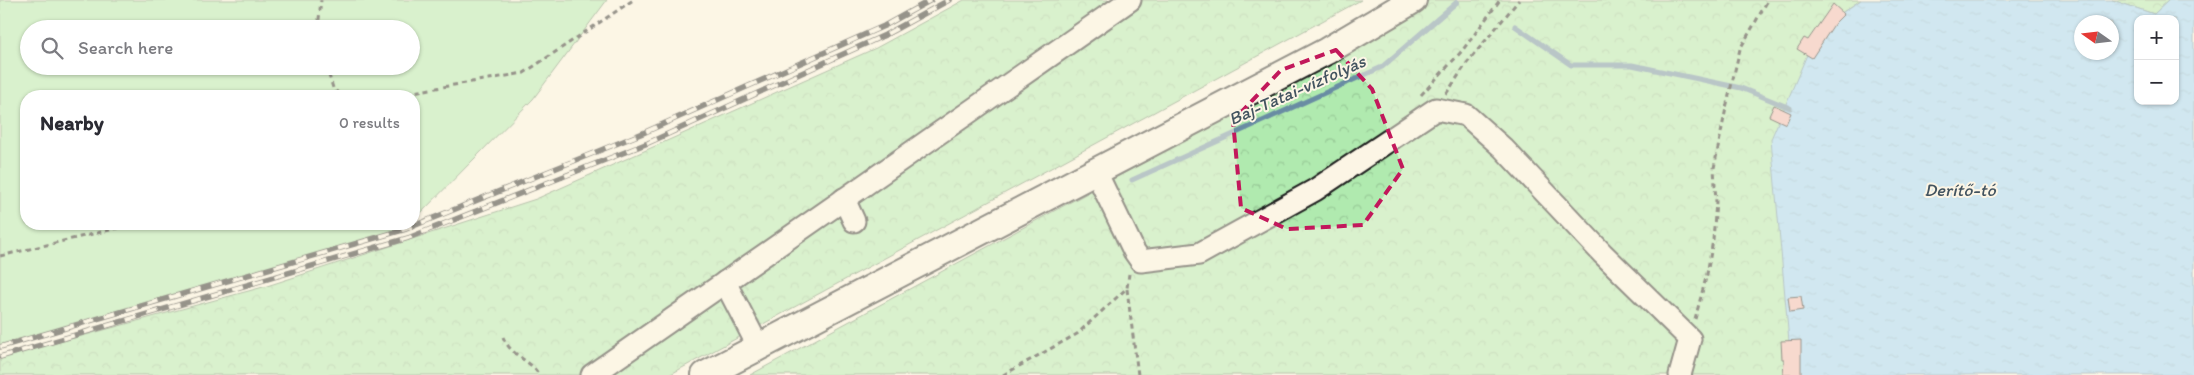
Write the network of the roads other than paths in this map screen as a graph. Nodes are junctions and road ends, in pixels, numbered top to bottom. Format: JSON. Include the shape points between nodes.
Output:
{"nodes":[{"id":1,"x":1130,"y":0,"type":"edge"},
{"id":2,"x":1413,"y":0,"type":"edge"},
{"id":3,"x":1096,"y":172,"type":"junction"},
{"id":4,"x":844,"y":199,"type":"junction"},
{"id":5,"x":854,"y":221,"type":"dead end"},
{"id":6,"x":725,"y":282,"type":"junction"},
{"id":7,"x":758,"y":346,"type":"junction"},
{"id":8,"x":592,"y":375,"type":"edge"},
{"id":9,"x":705,"y":375,"type":"edge"},
{"id":10,"x":1680,"y":375,"type":"edge"}],
"edges":[{"from":1,"to":4,"type":"street","via":[[936,125]]},
{"from":2,"to":3,"type":"main road","via":[[1327,51]]},
{"from":3,"to":7,"type":"main road"},
{"from":3,"to":10,"type":"street","via":[[1134,251],[1142,261],[1198,254],[1315,190],[1428,103],[1466,115],[1496,141],[1603,254],[1690,339]]},
{"from":4,"to":5,"type":"street"},
{"from":4,"to":6,"type":"street"},
{"from":6,"to":7,"type":"street"},
{"from":6,"to":8,"type":"street"},
{"from":7,"to":9,"type":"main road"}]}
